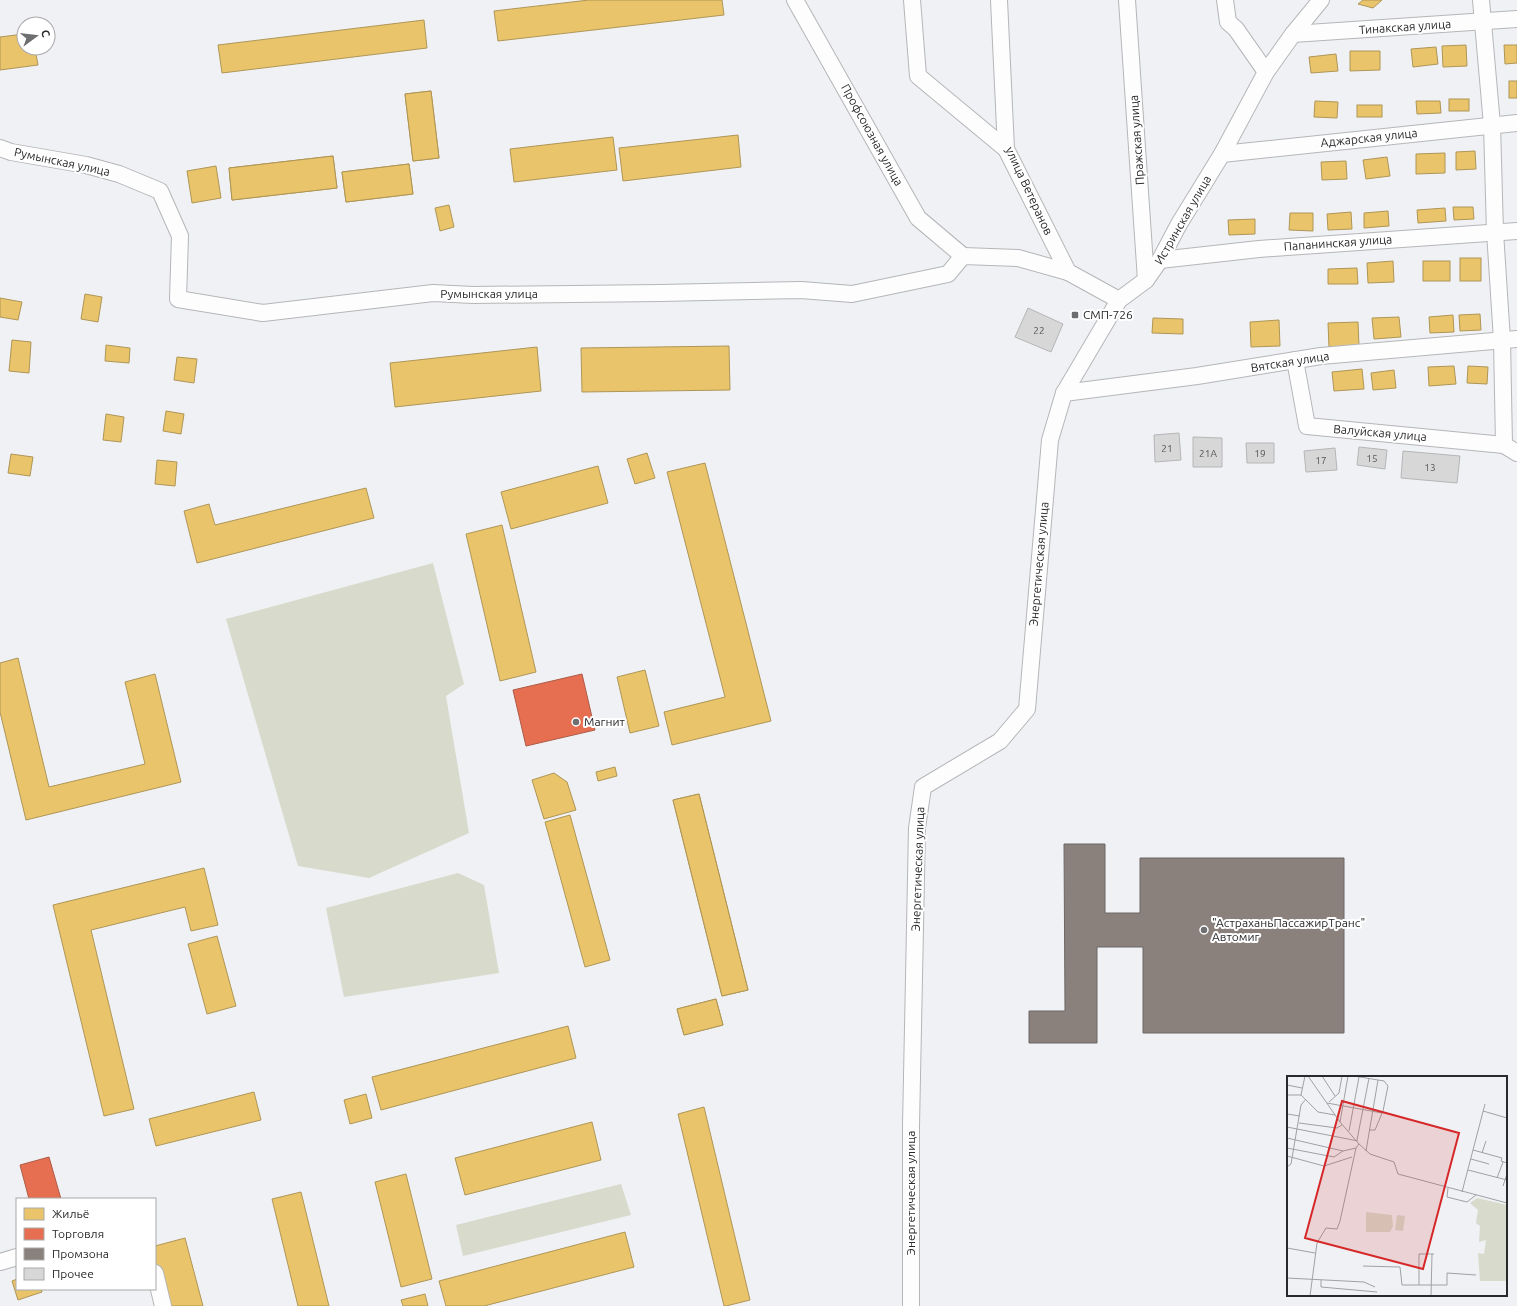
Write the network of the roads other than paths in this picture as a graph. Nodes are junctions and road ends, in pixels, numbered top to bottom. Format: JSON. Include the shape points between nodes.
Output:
{"nodes":[{"id":1,"x":795,"y":0,"type":"edge"},
{"id":2,"x":912,"y":0,"type":"edge"},
{"id":3,"x":999,"y":0,"type":"edge"},
{"id":4,"x":1127,"y":0,"type":"edge"},
{"id":5,"x":1225,"y":0,"type":"edge"},
{"id":6,"x":1321,"y":0,"type":"edge"},
{"id":7,"x":1482,"y":0,"type":"edge"},
{"id":8,"x":1517,"y":19,"type":"edge"},
{"id":9,"x":1484,"y":22,"type":"junction"},
{"id":10,"x":1294,"y":34,"type":"junction"},
{"id":11,"x":1266,"y":72,"type":"junction"},
{"id":12,"x":1517,"y":124,"type":"edge"},
{"id":13,"x":1492,"y":125,"type":"junction"},
{"id":14,"x":0,"y":148,"type":"edge"},
{"id":15,"x":1006,"y":149,"type":"junction"},
{"id":16,"x":1222,"y":154,"type":"junction"},
{"id":17,"x":1517,"y":231,"type":"edge"},
{"id":18,"x":1495,"y":232,"type":"junction"},
{"id":19,"x":963,"y":256,"type":"junction"},
{"id":20,"x":1160,"y":260,"type":"junction"},
{"id":21,"x":1068,"y":272,"type":"junction"},
{"id":22,"x":1146,"y":280,"type":"junction"},
{"id":23,"x":1119,"y":300,"type":"junction"},
{"id":24,"x":1510,"y":340,"type":"edge"},
{"id":25,"x":1295,"y":360,"type":"junction"},
{"id":26,"x":1064,"y":393,"type":"junction"},
{"id":27,"x":1050,"y":440,"type":"joint"},
{"id":28,"x":1504,"y":444,"type":"junction"},
{"id":29,"x":1517,"y":453,"type":"edge"},
{"id":30,"x":16,"y":1257,"type":"edge"},
{"id":31,"x":0,"y":1262,"type":"edge"},
{"id":32,"x":156,"y":1277,"type":"edge"},
{"id":33,"x":163,"y":1306,"type":"edge"},
{"id":34,"x":911,"y":1306,"type":"edge"}],
"edges":[{"from":1,"to":19,"type":"street","name":"Профсоюзная улица","via":[[918,218]]},
{"from":2,"to":15,"type":"street","via":[[918,76]]},
{"from":3,"to":15,"type":"street","name":"улица Ветеранов"},
{"from":4,"to":22,"type":"street","name":"Пражская улица"},
{"from":5,"to":11,"type":"street","via":[[1228,22],[1236,29]]},
{"from":6,"to":10,"type":"street","name":"Истринская улица"},
{"from":7,"to":9,"type":"street"},
{"from":8,"to":9,"type":"street","name":"Тинакская улица"},
{"from":9,"to":10,"type":"street","name":"Тинакская улица"},
{"from":9,"to":13,"type":"street"},
{"from":10,"to":11,"type":"street","name":"Истринская улица"},
{"from":11,"to":16,"type":"street","name":"Истринская улица"},
{"from":12,"to":13,"type":"street","name":"Аджарская улица"},
{"from":13,"to":16,"type":"street","name":"Аджарская улица"},
{"from":13,"to":18,"type":"street"},
{"from":14,"to":19,"type":"street","name":"Румынская улица","via":[[86,165],[119,174],[160,191],[180,236],[178,299],[263,313],[433,293],[473,295],[801,290],[852,294],[948,274]]},
{"from":15,"to":21,"type":"street","name":"улица Ветеранов"},
{"from":16,"to":20,"type":"street","name":"Истринская улица"},
{"from":17,"to":18,"type":"street","name":"Папанинская улица"},
{"from":18,"to":20,"type":"street","name":"Папанинская улица","via":[[1259,249]]},
{"from":18,"to":24,"type":"street"},
{"from":19,"to":21,"type":"street","via":[[1018,258]]},
{"from":20,"to":22,"type":"street","name":"Истринская улица"},
{"from":21,"to":23,"type":"street"},
{"from":22,"to":23,"type":"street","name":"Истринская улица"},
{"from":23,"to":26,"type":"street","name":"Истринская улица"},
{"from":24,"to":25,"type":"street","name":"Вятская улица"},
{"from":24,"to":28,"type":"street"},
{"from":25,"to":26,"type":"street","name":"Вятская улица"},
{"from":25,"to":28,"type":"street","name":"Валуйская улица","via":[[1307,426]]},
{"from":26,"to":27,"type":"street","name":"Истринская улица"},
{"from":27,"to":34,"type":"street","name":"Энергетическая улица","via":[[1027,709],[1000,741],[923,787],[917,828],[911,1111]]},
{"from":28,"to":29,"type":"street","name":"Валуйская улица"},
{"from":30,"to":31,"type":"street"},
{"from":32,"to":33,"type":"street"}]}
